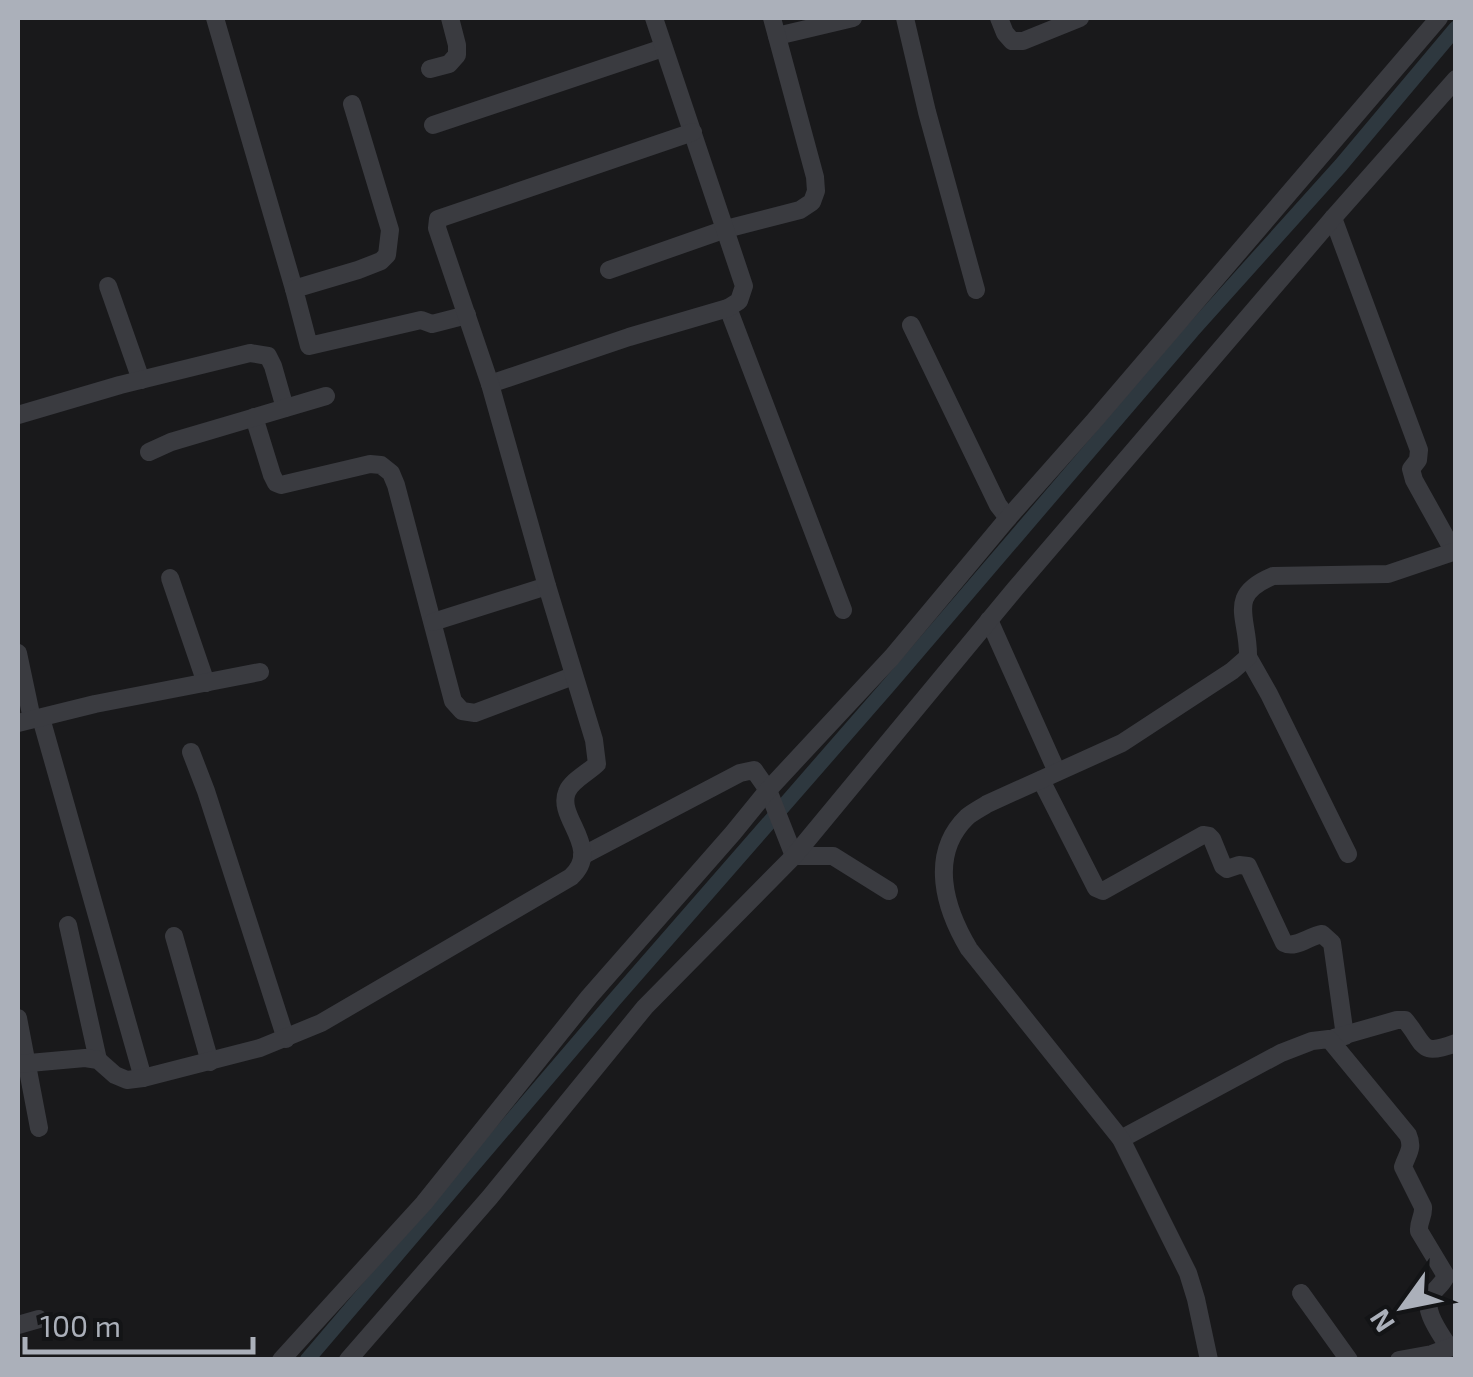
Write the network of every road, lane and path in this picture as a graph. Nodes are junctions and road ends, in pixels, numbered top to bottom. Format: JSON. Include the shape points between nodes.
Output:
{"nodes":[{"id":1,"x":215,"y":18,"type":"edge"},
{"id":2,"x":450,"y":18,"type":"edge"},
{"id":3,"x":654,"y":18,"type":"edge"},
{"id":4,"x":853,"y":18,"type":"edge"},
{"id":5,"x":904,"y":18,"type":"edge"},
{"id":6,"x":999,"y":18,"type":"edge"},
{"id":7,"x":1080,"y":18,"type":"edge"},
{"id":8,"x":1438,"y":18,"type":"edge"},
{"id":9,"x":775,"y":27,"type":"edge"},
{"id":10,"x":663,"y":48,"type":"junction"},
{"id":11,"x":430,"y":69,"type":"dead end"},
{"id":12,"x":1456,"y":79,"type":"edge"},
{"id":13,"x":352,"y":104,"type":"dead end"},
{"id":14,"x":433,"y":124,"type":"dead end"},
{"id":15,"x":693,"y":132,"type":"junction"},
{"id":16,"x":1332,"y":218,"type":"junction"},
{"id":17,"x":726,"y":229,"type":"junction"},
{"id":18,"x":610,"y":270,"type":"dead end"},
{"id":19,"x":108,"y":286,"type":"dead end"},
{"id":20,"x":294,"y":288,"type":"junction"},
{"id":21,"x":976,"y":290,"type":"dead end"},
{"id":22,"x":728,"y":308,"type":"junction"},
{"id":23,"x":466,"y":315,"type":"junction"},
{"id":24,"x":910,"y":325,"type":"dead end"},
{"id":25,"x":141,"y":380,"type":"junction"},
{"id":26,"x":490,"y":384,"type":"junction"},
{"id":27,"x":326,"y":396,"type":"dead end"},
{"id":28,"x":285,"y":408,"type":"junction"},
{"id":29,"x":18,"y":414,"type":"edge"},
{"id":30,"x":254,"y":417,"type":"junction"},
{"id":31,"x":149,"y":452,"type":"dead end"},
{"id":32,"x":1008,"y":518,"type":"junction"},
{"id":33,"x":1455,"y":552,"type":"edge"},
{"id":34,"x":170,"y":578,"type":"dead end"},
{"id":35,"x":547,"y":586,"type":"junction"},
{"id":36,"x":843,"y":610,"type":"dead end"},
{"id":37,"x":989,"y":620,"type":"junction"},
{"id":38,"x":432,"y":622,"type":"junction"},
{"id":39,"x":18,"y":653,"type":"edge"},
{"id":40,"x":1248,"y":657,"type":"junction"},
{"id":41,"x":260,"y":672,"type":"dead end"},
{"id":42,"x":573,"y":676,"type":"junction"},
{"id":43,"x":206,"y":683,"type":"junction"},
{"id":44,"x":30,"y":720,"type":"edge"},
{"id":45,"x":190,"y":752,"type":"dead end"},
{"id":46,"x":1049,"y":776,"type":"junction"},
{"id":47,"x":771,"y":797,"type":"junction"},
{"id":48,"x":792,"y":850,"type":"junction"},
{"id":49,"x":1348,"y":854,"type":"dead end"},
{"id":50,"x":582,"y":856,"type":"junction"},
{"id":51,"x":889,"y":891,"type":"dead end"},
{"id":52,"x":68,"y":924,"type":"dead end"},
{"id":53,"x":174,"y":936,"type":"dead end"},
{"id":54,"x":18,"y":1018,"type":"edge"},
{"id":55,"x":1337,"y":1037,"type":"junction"},
{"id":56,"x":286,"y":1040,"type":"junction"},
{"id":57,"x":1456,"y":1042,"type":"edge"},
{"id":58,"x":98,"y":1060,"type":"junction"},
{"id":59,"x":210,"y":1062,"type":"junction"},
{"id":60,"x":22,"y":1063,"type":"edge"},
{"id":61,"x":143,"y":1078,"type":"junction"},
{"id":62,"x":39,"y":1128,"type":"dead end"},
{"id":63,"x":1121,"y":1139,"type":"junction"},
{"id":64,"x":1302,"y":1293,"type":"dead end"},
{"id":65,"x":39,"y":1319,"type":"dead end"},
{"id":66,"x":18,"y":1326,"type":"edge"},
{"id":67,"x":1452,"y":1347,"type":"edge"},
{"id":68,"x":281,"y":1360,"type":"edge"},
{"id":69,"x":348,"y":1360,"type":"edge"},
{"id":70,"x":1209,"y":1360,"type":"edge"},
{"id":71,"x":1349,"y":1360,"type":"edge"},
{"id":72,"x":1399,"y":1360,"type":"edge"}],
"edges":[{"from":1,"to":20,"type":"street"},
{"from":2,"to":11,"type":"street","via":[[457,55]]},
{"from":3,"to":10,"type":"street"},
{"from":4,"to":9,"type":"street"},
{"from":5,"to":21,"type":"street"},
{"from":6,"to":7,"type":"street","via":[[1012,41],[1023,41]]},
{"from":8,"to":32,"type":"street"},
{"from":9,"to":17,"type":"street","via":[[816,192],[800,210]]},
{"from":10,"to":14,"type":"street"},
{"from":10,"to":15,"type":"street"},
{"from":12,"to":16,"type":"street"},
{"from":13,"to":20,"type":"street","via":[[390,230],[387,256]]},
{"from":15,"to":17,"type":"street"},
{"from":15,"to":23,"type":"street","via":[[438,218]]},
{"from":16,"to":33,"type":"street","via":[[1419,450],[1414,480]]},
{"from":16,"to":37,"type":"street"},
{"from":17,"to":18,"type":"street"},
{"from":17,"to":22,"type":"street","via":[[744,286]]},
{"from":19,"to":25,"type":"street"},
{"from":20,"to":23,"type":"street","via":[[310,346]]},
{"from":22,"to":26,"type":"street"},
{"from":22,"to":36,"type":"street"},
{"from":23,"to":26,"type":"street"},
{"from":24,"to":32,"type":"street"},
{"from":25,"to":28,"type":"street","via":[[261,354],[273,366]]},
{"from":25,"to":29,"type":"street"},
{"from":26,"to":35,"type":"street"},
{"from":27,"to":28,"type":"street"},
{"from":28,"to":30,"type":"street"},
{"from":30,"to":31,"type":"street"},
{"from":30,"to":38,"type":"street","via":[[276,483],[370,464],[391,474]]},
{"from":32,"to":47,"type":"street"},
{"from":33,"to":40,"type":"street","via":[[1388,574],[1274,576],[1257,583],[1243,596],[1241,612]]},
{"from":34,"to":43,"type":"street"},
{"from":35,"to":38,"type":"street"},
{"from":35,"to":42,"type":"street"},
{"from":37,"to":46,"type":"street"},
{"from":37,"to":48,"type":"street"},
{"from":38,"to":42,"type":"street","via":[[453,701],[462,711]]},
{"from":39,"to":44,"type":"street"},
{"from":40,"to":46,"type":"street","via":[[1122,744]]},
{"from":40,"to":49,"type":"street"},
{"from":41,"to":43,"type":"street"},
{"from":42,"to":50,"type":"street","via":[[597,764],[568,788],[566,798]]},
{"from":43,"to":44,"type":"street"},
{"from":44,"to":61,"type":"street"},
{"from":45,"to":56,"type":"street"},
{"from":46,"to":55,"type":"street","via":[[1096,888],[1104,891],[1203,834],[1223,866],[1248,866],[1284,943],[1322,934],[1332,943]]},
{"from":46,"to":63,"type":"street","via":[[967,817],[950,842],[945,893],[969,949]]},
{"from":47,"to":48,"type":"street"},
{"from":47,"to":50,"type":"street","via":[[758,774],[748,770]]},
{"from":47,"to":68,"type":"street","via":[[589,996],[424,1203]]},
{"from":48,"to":51,"type":"street","via":[[834,856]]},
{"from":48,"to":69,"type":"street","via":[[645,1007]]},
{"from":50,"to":56,"type":"street","via":[[571,877]]},
{"from":52,"to":58,"type":"street"},
{"from":53,"to":59,"type":"street"},
{"from":54,"to":60,"type":"street"},
{"from":55,"to":57,"type":"street","via":[[1405,1020],[1429,1049]]},
{"from":55,"to":63,"type":"street","via":[[1282,1053]]},
{"from":55,"to":67,"type":"street","via":[[1412,1143],[1403,1167],[1423,1207],[1419,1231],[1446,1276],[1428,1303]]},
{"from":56,"to":59,"type":"street"},
{"from":58,"to":60,"type":"street"},
{"from":58,"to":61,"type":"street","via":[[115,1076]]},
{"from":59,"to":61,"type":"street"},
{"from":60,"to":62,"type":"street"},
{"from":63,"to":70,"type":"street","via":[[1188,1273]]},
{"from":64,"to":71,"type":"street"},
{"from":65,"to":66,"type":"street"},
{"from":67,"to":72,"type":"street"}]}
